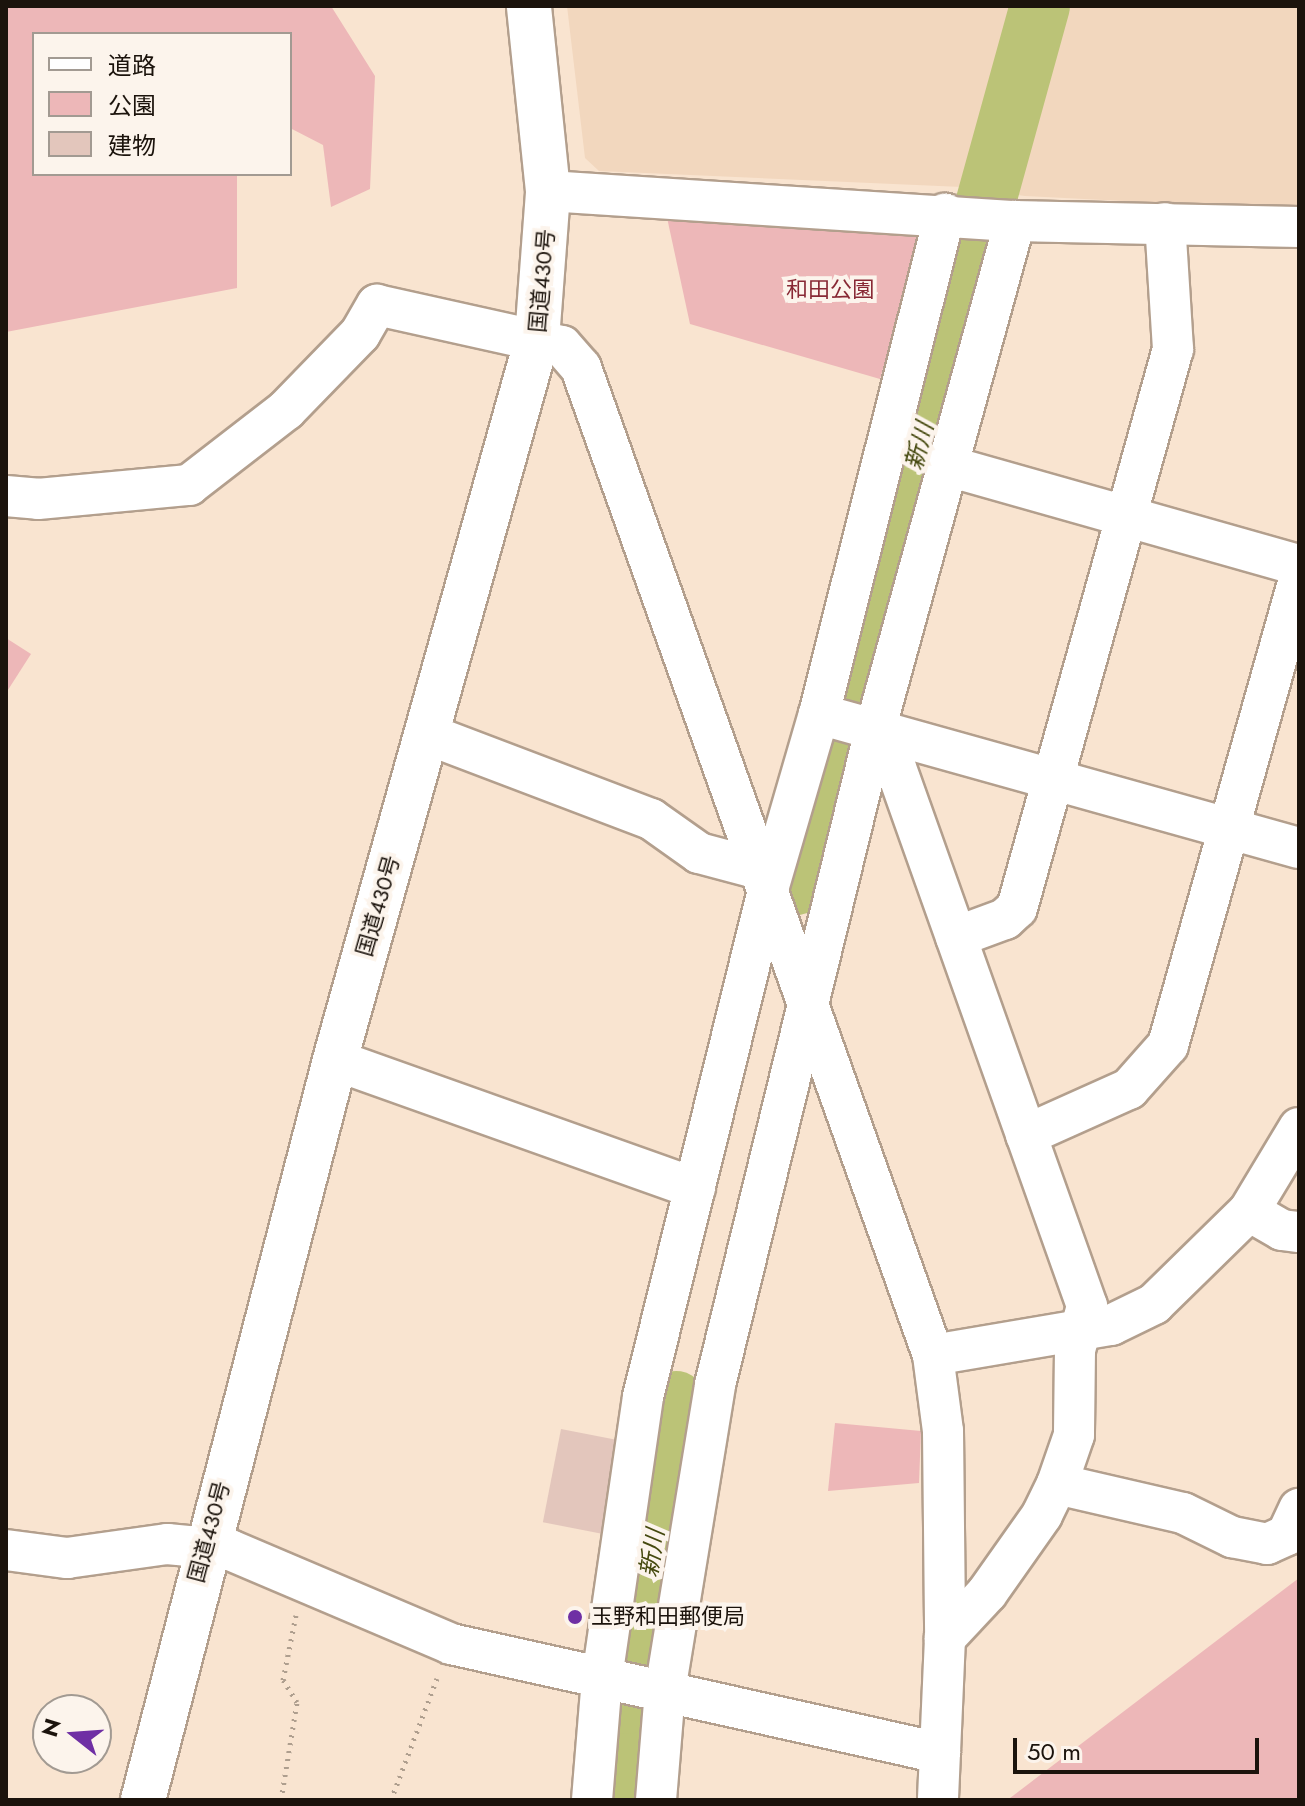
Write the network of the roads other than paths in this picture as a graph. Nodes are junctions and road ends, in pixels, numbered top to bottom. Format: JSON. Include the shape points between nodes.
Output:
{"nodes":[{"id":1,"x":529,"y":6,"type":"edge"},
{"id":2,"x":548,"y":191,"type":"junction"},
{"id":3,"x":951,"y":214,"type":"junction"},
{"id":4,"x":1008,"y":220,"type":"junction"},
{"id":5,"x":1165,"y":223,"type":"junction"},
{"id":6,"x":1299,"y":227,"type":"edge"},
{"id":7,"x":537,"y":339,"type":"junction"},
{"id":8,"x":948,"y":466,"type":"junction"},
{"id":9,"x":6,"y":496,"type":"edge"},
{"id":10,"x":1126,"y":516,"type":"junction"},
{"id":11,"x":1299,"y":565,"type":"edge"},
{"id":12,"x":1299,"y":579,"type":"edge"},
{"id":13,"x":845,"y":722,"type":"junction"},
{"id":14,"x":427,"y":734,"type":"junction"},
{"id":15,"x":1053,"y":779,"type":"junction"},
{"id":16,"x":1229,"y":829,"type":"junction"},
{"id":17,"x":1299,"y":848,"type":"edge"},
{"id":18,"x":766,"y":878,"type":"junction"},
{"id":19,"x":956,"y":937,"type":"junction"},
{"id":20,"x":810,"y":1000,"type":"junction"},
{"id":21,"x":335,"y":1060,"type":"junction"},
{"id":22,"x":1299,"y":1128,"type":"edge"},
{"id":23,"x":1026,"y":1135,"type":"junction"},
{"id":24,"x":695,"y":1188,"type":"junction"},
{"id":25,"x":1249,"y":1211,"type":"junction"},
{"id":26,"x":1299,"y":1232,"type":"edge"},
{"id":27,"x":1080,"y":1331,"type":"junction"},
{"id":28,"x":933,"y":1355,"type":"junction"},
{"id":29,"x":1057,"y":1484,"type":"junction"},
{"id":30,"x":1299,"y":1509,"type":"edge"},
{"id":31,"x":205,"y":1546,"type":"junction"},
{"id":32,"x":6,"y":1550,"type":"edge"},
{"id":33,"x":945,"y":1638,"type":"junction"},
{"id":34,"x":630,"y":1683,"type":"junction"},
{"id":35,"x":940,"y":1753,"type":"junction"},
{"id":36,"x":143,"y":1800,"type":"edge"},
{"id":37,"x":592,"y":1800,"type":"edge"},
{"id":38,"x":656,"y":1800,"type":"edge"},
{"id":39,"x":938,"y":1800,"type":"edge"}],
"edges":[{"from":1,"to":2,"type":"highway","name":"国道430号"},
{"from":2,"to":3,"type":"street"},
{"from":2,"to":7,"type":"highway","name":"国道430号"},
{"from":3,"to":4,"type":"street"},
{"from":3,"to":13,"type":"street"},
{"from":4,"to":5,"type":"street"},
{"from":4,"to":8,"type":"street"},
{"from":5,"to":6,"type":"street"},
{"from":5,"to":10,"type":"street","via":[[1173,349]]},
{"from":7,"to":9,"type":"street","via":[[377,305],[360,334],[286,410],[189,485],[38,499]]},
{"from":7,"to":14,"type":"highway","name":"国道430号"},
{"from":7,"to":18,"type":"street","via":[[562,346],[587,379]]},
{"from":8,"to":10,"type":"street"},
{"from":8,"to":13,"type":"street"},
{"from":10,"to":11,"type":"street"},
{"from":10,"to":15,"type":"street"},
{"from":12,"to":16,"type":"street"},
{"from":13,"to":15,"type":"street"},
{"from":13,"to":18,"type":"street"},
{"from":13,"to":19,"type":"street","via":[[896,768]]},
{"from":13,"to":20,"type":"street"},
{"from":14,"to":18,"type":"street","via":[[651,819],[699,853]]},
{"from":14,"to":21,"type":"highway","name":"国道430号"},
{"from":15,"to":16,"type":"street"},
{"from":15,"to":19,"type":"street","via":[[1017,908],[1005,919]]},
{"from":16,"to":17,"type":"street"},
{"from":16,"to":23,"type":"street","via":[[1168,1045],[1129,1089]]},
{"from":18,"to":20,"type":"street"},
{"from":18,"to":24,"type":"street"},
{"from":19,"to":23,"type":"street"},
{"from":20,"to":28,"type":"street"},
{"from":20,"to":34,"type":"street","via":[[715,1385]]},
{"from":21,"to":24,"type":"street"},
{"from":21,"to":31,"type":"highway","name":"国道430号"},
{"from":22,"to":25,"type":"street"},
{"from":23,"to":27,"type":"street","via":[[1087,1306]]},
{"from":24,"to":34,"type":"street","via":[[643,1397]]},
{"from":25,"to":26,"type":"street","via":[[1282,1230]]},
{"from":25,"to":27,"type":"street","via":[[1154,1304],[1111,1325]]},
{"from":27,"to":28,"type":"street"},
{"from":27,"to":29,"type":"street","via":[[1074,1435]]},
{"from":28,"to":33,"type":"street","via":[[943,1431]]},
{"from":29,"to":30,"type":"street","via":[[1183,1513],[1232,1537],[1267,1544],[1287,1535]]},
{"from":29,"to":33,"type":"street","via":[[1042,1515],[987,1593]]},
{"from":31,"to":32,"type":"street","via":[[167,1544],[67,1558]]},
{"from":31,"to":34,"type":"street","via":[[304,1578],[451,1644]]},
{"from":31,"to":36,"type":"highway","name":"国道430号"},
{"from":33,"to":35,"type":"street"},
{"from":34,"to":35,"type":"street"},
{"from":34,"to":37,"type":"street"},
{"from":34,"to":38,"type":"street"},
{"from":35,"to":39,"type":"street"}]}
